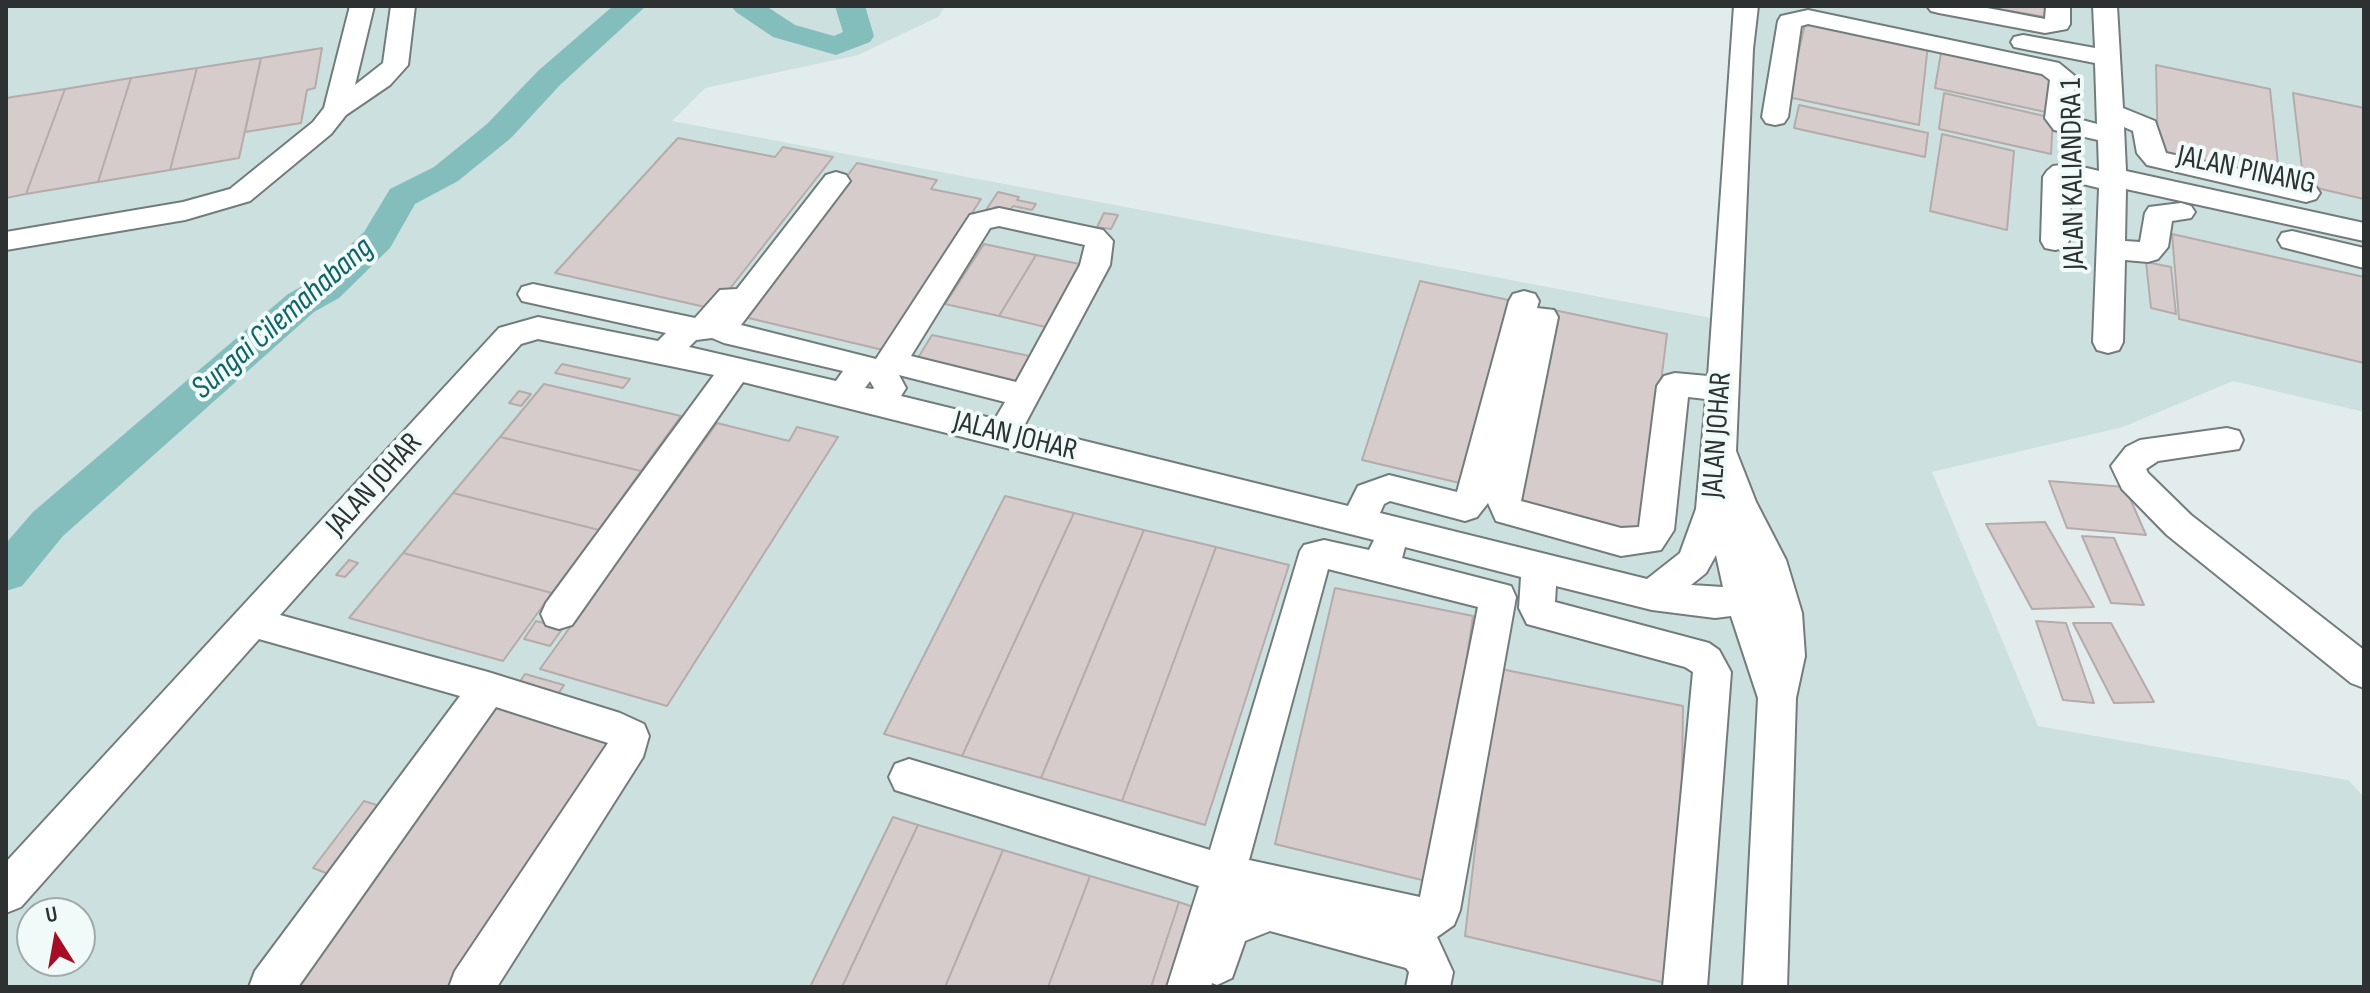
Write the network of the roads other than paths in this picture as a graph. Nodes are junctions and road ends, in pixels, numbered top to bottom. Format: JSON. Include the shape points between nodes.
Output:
{"nodes":[{"id":1,"x":362,"y":6,"type":"edge"},
{"id":2,"x":403,"y":6,"type":"edge"},
{"id":3,"x":1746,"y":6,"type":"edge"},
{"id":4,"x":1837,"y":6,"type":"edge"},
{"id":5,"x":1939,"y":6,"type":"edge"},
{"id":6,"x":2058,"y":6,"type":"edge"},
{"id":7,"x":2105,"y":6,"type":"edge"},
{"id":8,"x":1920,"y":14,"type":"edge"},
{"id":9,"x":2106,"y":58,"type":"junction"},
{"id":10,"x":337,"y":109,"type":"junction"},
{"id":11,"x":1775,"y":117,"type":"dead end"},
{"id":12,"x":2112,"y":124,"type":"junction"},
{"id":13,"x":2113,"y":180,"type":"junction"},
{"id":14,"x":2306,"y":193,"type":"dead end"},
{"id":15,"x":2178,"y":201,"type":"junction"},
{"id":16,"x":2364,"y":232,"type":"edge"},
{"id":17,"x":6,"y":241,"type":"edge"},
{"id":18,"x":2055,"y":241,"type":"dead end"},
{"id":19,"x":2111,"y":249,"type":"junction"},
{"id":20,"x":2364,"y":258,"type":"edge"},
{"id":21,"x":523,"y":330,"type":"junction"},
{"id":22,"x":733,"y":334,"type":"junction"},
{"id":23,"x":677,"y":340,"type":"junction"},
{"id":24,"x":2108,"y":342,"type":"dead end"},
{"id":25,"x":892,"y":362,"type":"junction"},
{"id":26,"x":722,"y":367,"type":"junction"},
{"id":27,"x":1721,"y":389,"type":"junction"},
{"id":28,"x":844,"y":394,"type":"junction"},
{"id":29,"x":1023,"y":395,"type":"junction"},
{"id":30,"x":881,"y":403,"type":"junction"},
{"id":31,"x":1004,"y":433,"type":"junction"},
{"id":32,"x":2227,"y":440,"type":"dead end"},
{"id":33,"x":1720,"y":445,"type":"junction"},
{"id":34,"x":1713,"y":509,"type":"junction"},
{"id":35,"x":1376,"y":526,"type":"junction"},
{"id":36,"x":1768,"y":560,"type":"junction"},
{"id":37,"x":1381,"y":567,"type":"junction"},
{"id":38,"x":1539,"y":567,"type":"junction"},
{"id":39,"x":1652,"y":595,"type":"junction"},
{"id":40,"x":1742,"y":599,"type":"junction"},
{"id":41,"x":559,"y":614,"type":"dead end"},
{"id":42,"x":251,"y":622,"type":"junction"},
{"id":43,"x":2364,"y":672,"type":"edge"},
{"id":44,"x":488,"y":688,"type":"junction"},
{"id":45,"x":1777,"y":698,"type":"junction"},
{"id":46,"x":909,"y":777,"type":"dead end"},
{"id":47,"x":1224,"y":874,"type":"junction"},
{"id":48,"x":6,"y":893,"type":"edge"},
{"id":49,"x":271,"y":987,"type":"edge"},
{"id":50,"x":471,"y":987,"type":"edge"},
{"id":51,"x":1189,"y":987,"type":"edge"},
{"id":52,"x":1210,"y":987,"type":"edge"},
{"id":53,"x":1428,"y":987,"type":"edge"},
{"id":54,"x":1685,"y":987,"type":"edge"},
{"id":55,"x":1765,"y":987,"type":"edge"}],
"edges":[{"from":1,"to":10,"type":"street"},
{"from":2,"to":10,"type":"street","via":[[395,65]]},
{"from":3,"to":27,"type":"street","name":"JALAN JOHAR"},
{"from":4,"to":8,"type":"street"},
{"from":5,"to":6,"type":"street","via":[[2045,26],[2058,24]]},
{"from":7,"to":9,"type":"street","name":"JALAN KALIANDRA 1"},
{"from":8,"to":9,"type":"street"},
{"from":9,"to":12,"type":"street","name":"JALAN KALIANDRA 1"},
{"from":10,"to":17,"type":"street","via":[[322,128],[240,195],[185,211]]},
{"from":11,"to":12,"type":"street","via":[[1790,21],[1808,17],[2050,68],[2063,77],[2058,118],[2063,124]]},
{"from":12,"to":13,"type":"street","name":"JALAN KALIANDRA 1"},
{"from":12,"to":14,"type":"street","via":[[2146,127],[2150,153],[2157,159]]},
{"from":13,"to":15,"type":"street","name":"JALAN PINANG"},
{"from":13,"to":18,"type":"street","name":"JALAN PINANG","via":[[2070,172],[2057,177]]},
{"from":13,"to":19,"type":"street","name":"JALAN KALIANDRA 1"},
{"from":15,"to":16,"type":"street","name":"JALAN PINANG"},
{"from":15,"to":19,"type":"street","via":[[2159,213],[2154,247],[2148,252]]},
{"from":15,"to":20,"type":"street"},
{"from":19,"to":24,"type":"street","name":"JALAN KALIANDRA 1"},
{"from":21,"to":23,"type":"street","name":"JALAN JOHAR"},
{"from":21,"to":23,"type":"street","via":[[542,296]]},
{"from":21,"to":42,"type":"street","name":"JALAN JOHAR","via":[[510,336]]},
{"from":22,"to":23,"type":"street","via":[[724,332],[725,325],[834,173],[719,313],[702,330]]},
{"from":22,"to":26,"type":"street"},
{"from":22,"to":28,"type":"street","via":[[864,365]]},
{"from":23,"to":26,"type":"street","name":"JALAN JOHAR"},
{"from":25,"to":29,"type":"street"},
{"from":25,"to":29,"type":"street","via":[[980,221],[999,217],[1093,237],[1099,241],[1095,265]]},
{"from":25,"to":30,"type":"street","via":[[883,376],[890,388]]},
{"from":26,"to":28,"type":"street","name":"JALAN JOHAR"},
{"from":26,"to":41,"type":"street"},
{"from":27,"to":33,"type":"street","name":"JALAN JOHAR"},
{"from":27,"to":35,"type":"street","via":[[1673,386],[1657,530],[1649,540],[1621,542],[1508,511],[1504,500],[1533,309],[1471,503],[1465,508],[1389,488],[1370,495]]},
{"from":28,"to":30,"type":"street","name":"JALAN JOHAR"},
{"from":29,"to":31,"type":"street"},
{"from":30,"to":31,"type":"street","name":"JALAN JOHAR"},
{"from":31,"to":35,"type":"street","name":"JALAN JOHAR"},
{"from":32,"to":43,"type":"street","via":[[2152,449],[2128,466],[2134,480],[2179,525]]},
{"from":33,"to":34,"type":"street","name":"JALAN JOHAR"},
{"from":33,"to":36,"type":"street","via":[[1739,502]]},
{"from":34,"to":39,"type":"street","name":"JALAN JOHAR","via":[[1693,563]]},
{"from":34,"to":40,"type":"street","via":[[1728,534]]},
{"from":35,"to":37,"type":"street"},
{"from":35,"to":38,"type":"street","name":"JALAN JOHAR"},
{"from":36,"to":40,"type":"street","via":[[1756,593]]},
{"from":36,"to":45,"type":"street","via":[[1784,613],[1786,656]]},
{"from":37,"to":47,"type":"street","via":[[1324,554],[1312,561]]},
{"from":37,"to":47,"type":"street","via":[[1498,597],[1439,910],[1431,918],[1417,918]]},
{"from":38,"to":39,"type":"street","name":"JALAN JOHAR"},
{"from":38,"to":54,"type":"street","via":[[1540,613],[1696,654],[1712,672]]},
{"from":39,"to":40,"type":"street","via":[[1715,603]]},
{"from":40,"to":45,"type":"street"},
{"from":42,"to":44,"type":"street"},
{"from":42,"to":48,"type":"street","name":"JALAN JOHAR"},
{"from":44,"to":49,"type":"street"},
{"from":44,"to":50,"type":"street","via":[[630,736]]},
{"from":45,"to":55,"type":"street"},
{"from":46,"to":47,"type":"street"},
{"from":47,"to":51,"type":"street"},
{"from":52,"to":53,"type":"street","via":[[1227,928],[1270,910],[1420,950],[1431,972]]}]}
